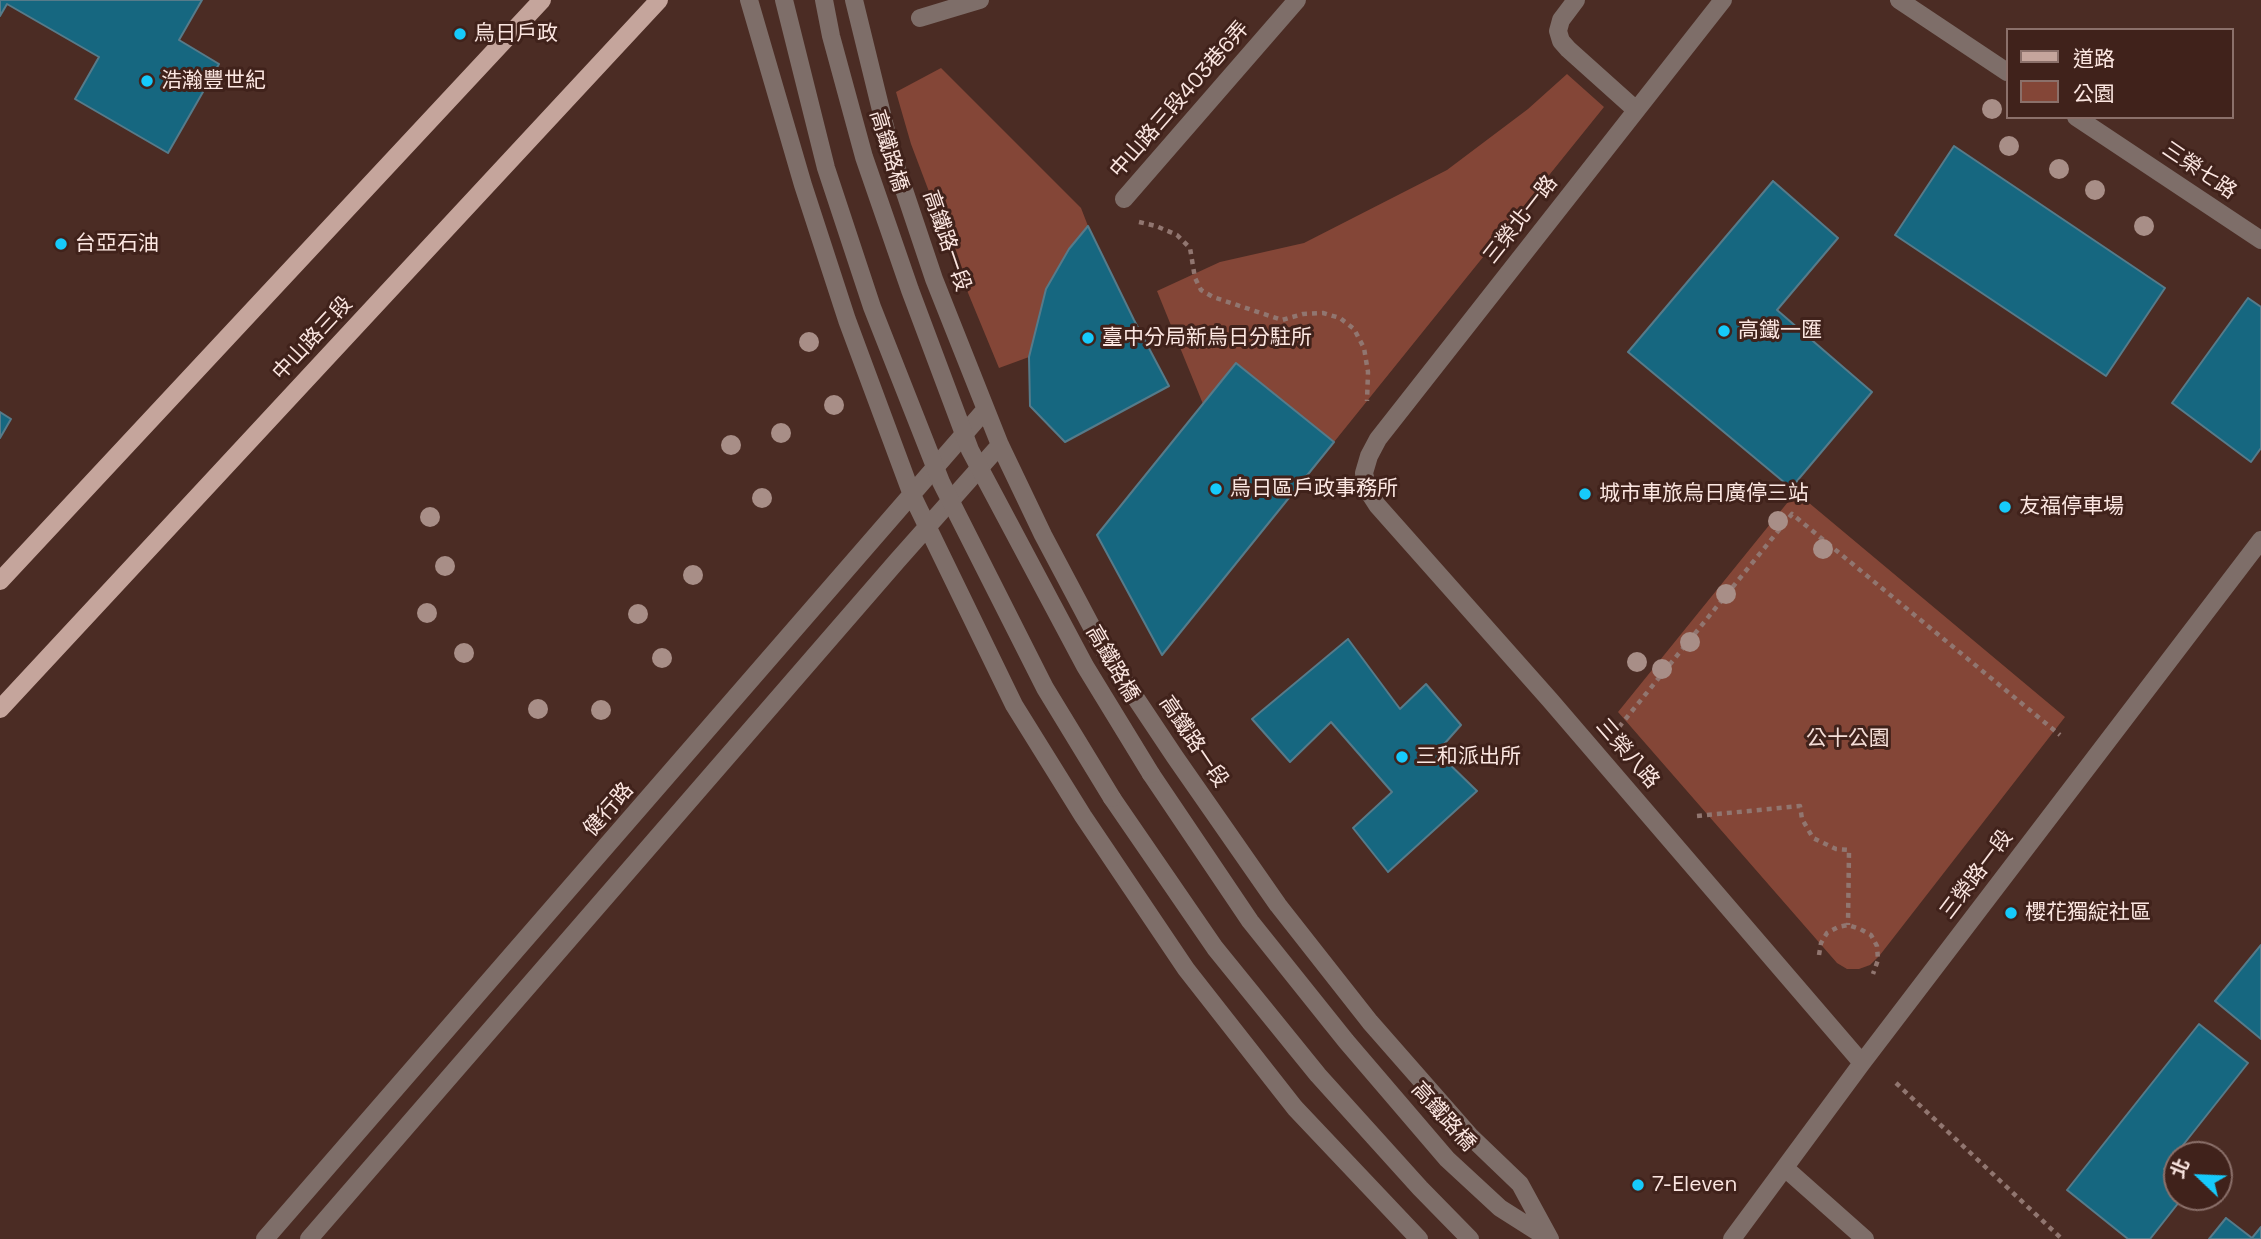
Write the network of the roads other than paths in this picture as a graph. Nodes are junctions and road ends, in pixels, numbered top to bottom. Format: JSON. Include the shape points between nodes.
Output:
{"nodes":[{"id":1,"x":542,"y":0,"type":"edge"},
{"id":2,"x":659,"y":0,"type":"edge"},
{"id":3,"x":749,"y":0,"type":"edge"},
{"id":4,"x":784,"y":0,"type":"edge"},
{"id":5,"x":824,"y":0,"type":"edge"},
{"id":6,"x":854,"y":0,"type":"edge"},
{"id":7,"x":980,"y":0,"type":"edge"},
{"id":8,"x":1297,"y":0,"type":"edge"},
{"id":9,"x":1576,"y":0,"type":"edge"},
{"id":10,"x":1723,"y":0,"type":"edge"},
{"id":11,"x":1899,"y":0,"type":"edge"},
{"id":12,"x":920,"y":18,"type":"dead end"},
{"id":13,"x":2006,"y":71,"type":"edge"},
{"id":14,"x":1636,"y":110,"type":"junction"},
{"id":15,"x":2079,"y":119,"type":"edge"},
{"id":16,"x":1124,"y":199,"type":"road end"},
{"id":17,"x":2261,"y":240,"type":"edge"},
{"id":18,"x":985,"y":410,"type":"junction"},
{"id":19,"x":1000,"y":445,"type":"junction"},
{"id":20,"x":1364,"y":473,"type":"joint"},
{"id":21,"x":912,"y":495,"type":"junction"},
{"id":22,"x":926,"y":528,"type":"junction"},
{"id":23,"x":2261,"y":540,"type":"edge"},
{"id":24,"x":0,"y":581,"type":"edge"},
{"id":25,"x":0,"y":709,"type":"edge"},
{"id":26,"x":1862,"y":1063,"type":"junction"},
{"id":27,"x":1785,"y":1168,"type":"junction"},
{"id":28,"x":265,"y":1239,"type":"edge"},
{"id":29,"x":309,"y":1239,"type":"edge"},
{"id":30,"x":1419,"y":1239,"type":"edge"},
{"id":31,"x":1470,"y":1239,"type":"edge"},
{"id":32,"x":1550,"y":1239,"type":"edge"},
{"id":33,"x":1732,"y":1239,"type":"edge"},
{"id":34,"x":1866,"y":1239,"type":"edge"}],
"edges":[{"from":1,"to":24,"type":"main road"},
{"from":2,"to":25,"type":"main road","name":"中山路三段"},
{"from":3,"to":21,"type":"street","via":[[847,320]]},
{"from":4,"to":31,"type":"street","bridge":true,"via":[[826,168],[872,307],[941,482],[1045,688],[1112,798],[1215,948],[1318,1075]]},
{"from":5,"to":32,"type":"street","name":"高鐵路橋","bridge":true,"via":[[864,157],[970,450],[1085,666],[1250,921],[1346,1041],[1447,1159],[1500,1208]]},
{"from":6,"to":18,"type":"street","name":"高鐵路一段","via":[[891,151]]},
{"from":7,"to":12,"type":"street"},
{"from":8,"to":16,"type":"street","name":"中山路三段403巷6弄"},
{"from":9,"to":14,"type":"street","via":[[1561,20],[1561,41]]},
{"from":10,"to":14,"type":"street","name":"三榮北一路"},
{"from":11,"to":13,"type":"street"},
{"from":14,"to":20,"type":"street","name":"三榮北一路","via":[[1378,439]]},
{"from":15,"to":17,"type":"street","name":"三榮七路"},
{"from":18,"to":19,"type":"street","name":"高鐵路一段"},
{"from":18,"to":21,"type":"street","name":"健行路"},
{"from":19,"to":22,"type":"street"},
{"from":19,"to":32,"type":"street","name":"高鐵路一段","via":[[1105,652],[1175,757],[1278,905],[1370,1022],[1470,1136],[1520,1184]]},
{"from":20,"to":26,"type":"street","name":"三榮八路","via":[[1377,505]]},
{"from":21,"to":22,"type":"street"},
{"from":21,"to":28,"type":"street","name":"健行路"},
{"from":22,"to":29,"type":"street"},
{"from":22,"to":30,"type":"street","via":[[1014,705],[1186,969],[1295,1108]]},
{"from":23,"to":26,"type":"street","name":"三榮路一段"},
{"from":26,"to":27,"type":"street","name":"三榮路一段"},
{"from":27,"to":33,"type":"street","name":"三榮路一段"},
{"from":27,"to":34,"type":"street"}]}
